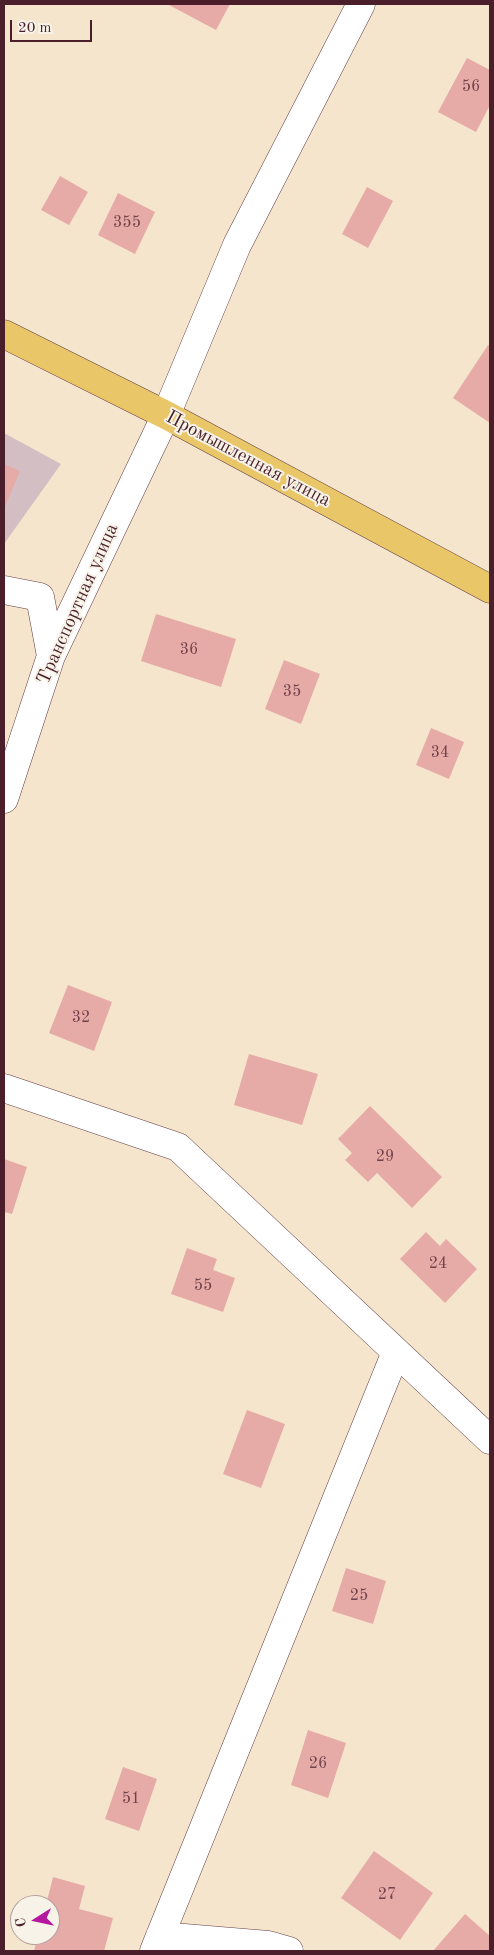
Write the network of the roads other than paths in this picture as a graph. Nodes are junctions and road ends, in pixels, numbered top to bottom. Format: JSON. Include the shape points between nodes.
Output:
{"nodes":[{"id":1,"x":361,"y":4,"type":"edge"},
{"id":2,"x":4,"y":334,"type":"edge"},
{"id":3,"x":166,"y":414,"type":"junction"},
{"id":4,"x":490,"y":589,"type":"edge"},
{"id":5,"x":4,"y":590,"type":"edge"},
{"id":6,"x":51,"y":656,"type":"junction"},
{"id":7,"x":4,"y":798,"type":"edge"},
{"id":8,"x":4,"y":1088,"type":"edge"},
{"id":9,"x":396,"y":1352,"type":"junction"},
{"id":10,"x":490,"y":1440,"type":"edge"},
{"id":11,"x":157,"y":1944,"type":"edge"},
{"id":12,"x":289,"y":1951,"type":"edge"}],
"edges":[{"from":1,"to":3,"type":"street","name":"Транспортная улица","via":[[236,244]]},
{"from":2,"to":3,"type":"main road","name":"Промышленная улица"},
{"from":3,"to":4,"type":"main road","name":"Промышленная улица"},
{"from":3,"to":6,"type":"street","name":"Транспортная улица"},
{"from":5,"to":6,"type":"street","via":[[40,597]]},
{"from":6,"to":7,"type":"street","name":"Транспортная улица"},
{"from":8,"to":9,"type":"street","via":[[178,1147]]},
{"from":9,"to":10,"type":"street"},
{"from":9,"to":11,"type":"street"},
{"from":11,"to":12,"type":"street","via":[[268,1945]]}]}
